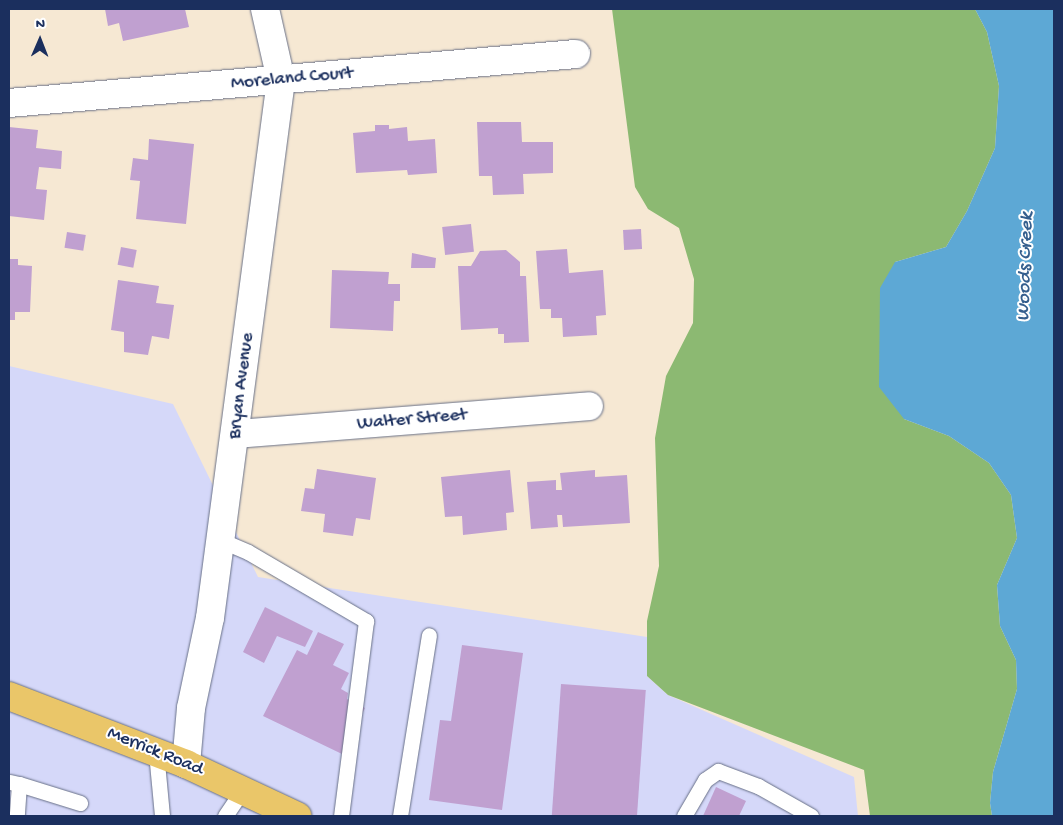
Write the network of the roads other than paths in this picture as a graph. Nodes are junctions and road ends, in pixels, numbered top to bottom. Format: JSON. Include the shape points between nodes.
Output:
{"nodes":[{"id":1,"x":265,"y":9,"type":"edge"},
{"id":2,"x":576,"y":54,"type":"dead end"},
{"id":3,"x":281,"y":80,"type":"junction"},
{"id":4,"x":9,"y":103,"type":"edge"},
{"id":5,"x":589,"y":406,"type":"dead end"},
{"id":6,"x":236,"y":434,"type":"junction"},
{"id":7,"x":220,"y":540,"type":"junction"},
{"id":8,"x":429,"y":635,"type":"dead end"},
{"id":9,"x":9,"y":696,"type":"edge"},
{"id":10,"x":156,"y":752,"type":"junction"},
{"id":11,"x":186,"y":764,"type":"junction"},
{"id":12,"x":14,"y":783,"type":"edge"},
{"id":13,"x":242,"y":789,"type":"junction"},
{"id":14,"x":80,"y":803,"type":"dead end"},
{"id":15,"x":17,"y":816,"type":"edge"},
{"id":16,"x":162,"y":816,"type":"edge"},
{"id":17,"x":225,"y":816,"type":"edge"},
{"id":18,"x":298,"y":816,"type":"edge"},
{"id":19,"x":341,"y":816,"type":"edge"},
{"id":20,"x":400,"y":816,"type":"edge"},
{"id":21,"x":684,"y":816,"type":"edge"},
{"id":22,"x":811,"y":816,"type":"edge"}],
"edges":[{"from":1,"to":3,"type":"street","name":"Bryan Avenue"},
{"from":2,"to":3,"type":"street","name":"Moreland Court"},
{"from":3,"to":4,"type":"street","name":"Moreland Court"},
{"from":3,"to":6,"type":"street","name":"Bryan Avenue"},
{"from":5,"to":6,"type":"street","name":"Walter Street"},
{"from":6,"to":7,"type":"street","name":"Bryan Avenue"},
{"from":7,"to":11,"type":"street","name":"Bryan Avenue","via":[[210,618],[191,708]]},
{"from":7,"to":19,"type":"lane","via":[[248,552],[366,621]]},
{"from":8,"to":20,"type":"lane"},
{"from":9,"to":10,"type":"main road","name":"Merrick Road"},
{"from":10,"to":11,"type":"main road","name":"Merrick Road"},
{"from":10,"to":16,"type":"lane"},
{"from":11,"to":13,"type":"main road","name":"Merrick Road"},
{"from":12,"to":14,"type":"lane"},
{"from":12,"to":15,"type":"lane"},
{"from":13,"to":17,"type":"lane"},
{"from":13,"to":18,"type":"main road","name":"Merrick Road"},
{"from":21,"to":22,"type":"lane","via":[[705,780],[718,771],[758,786]]}]}
